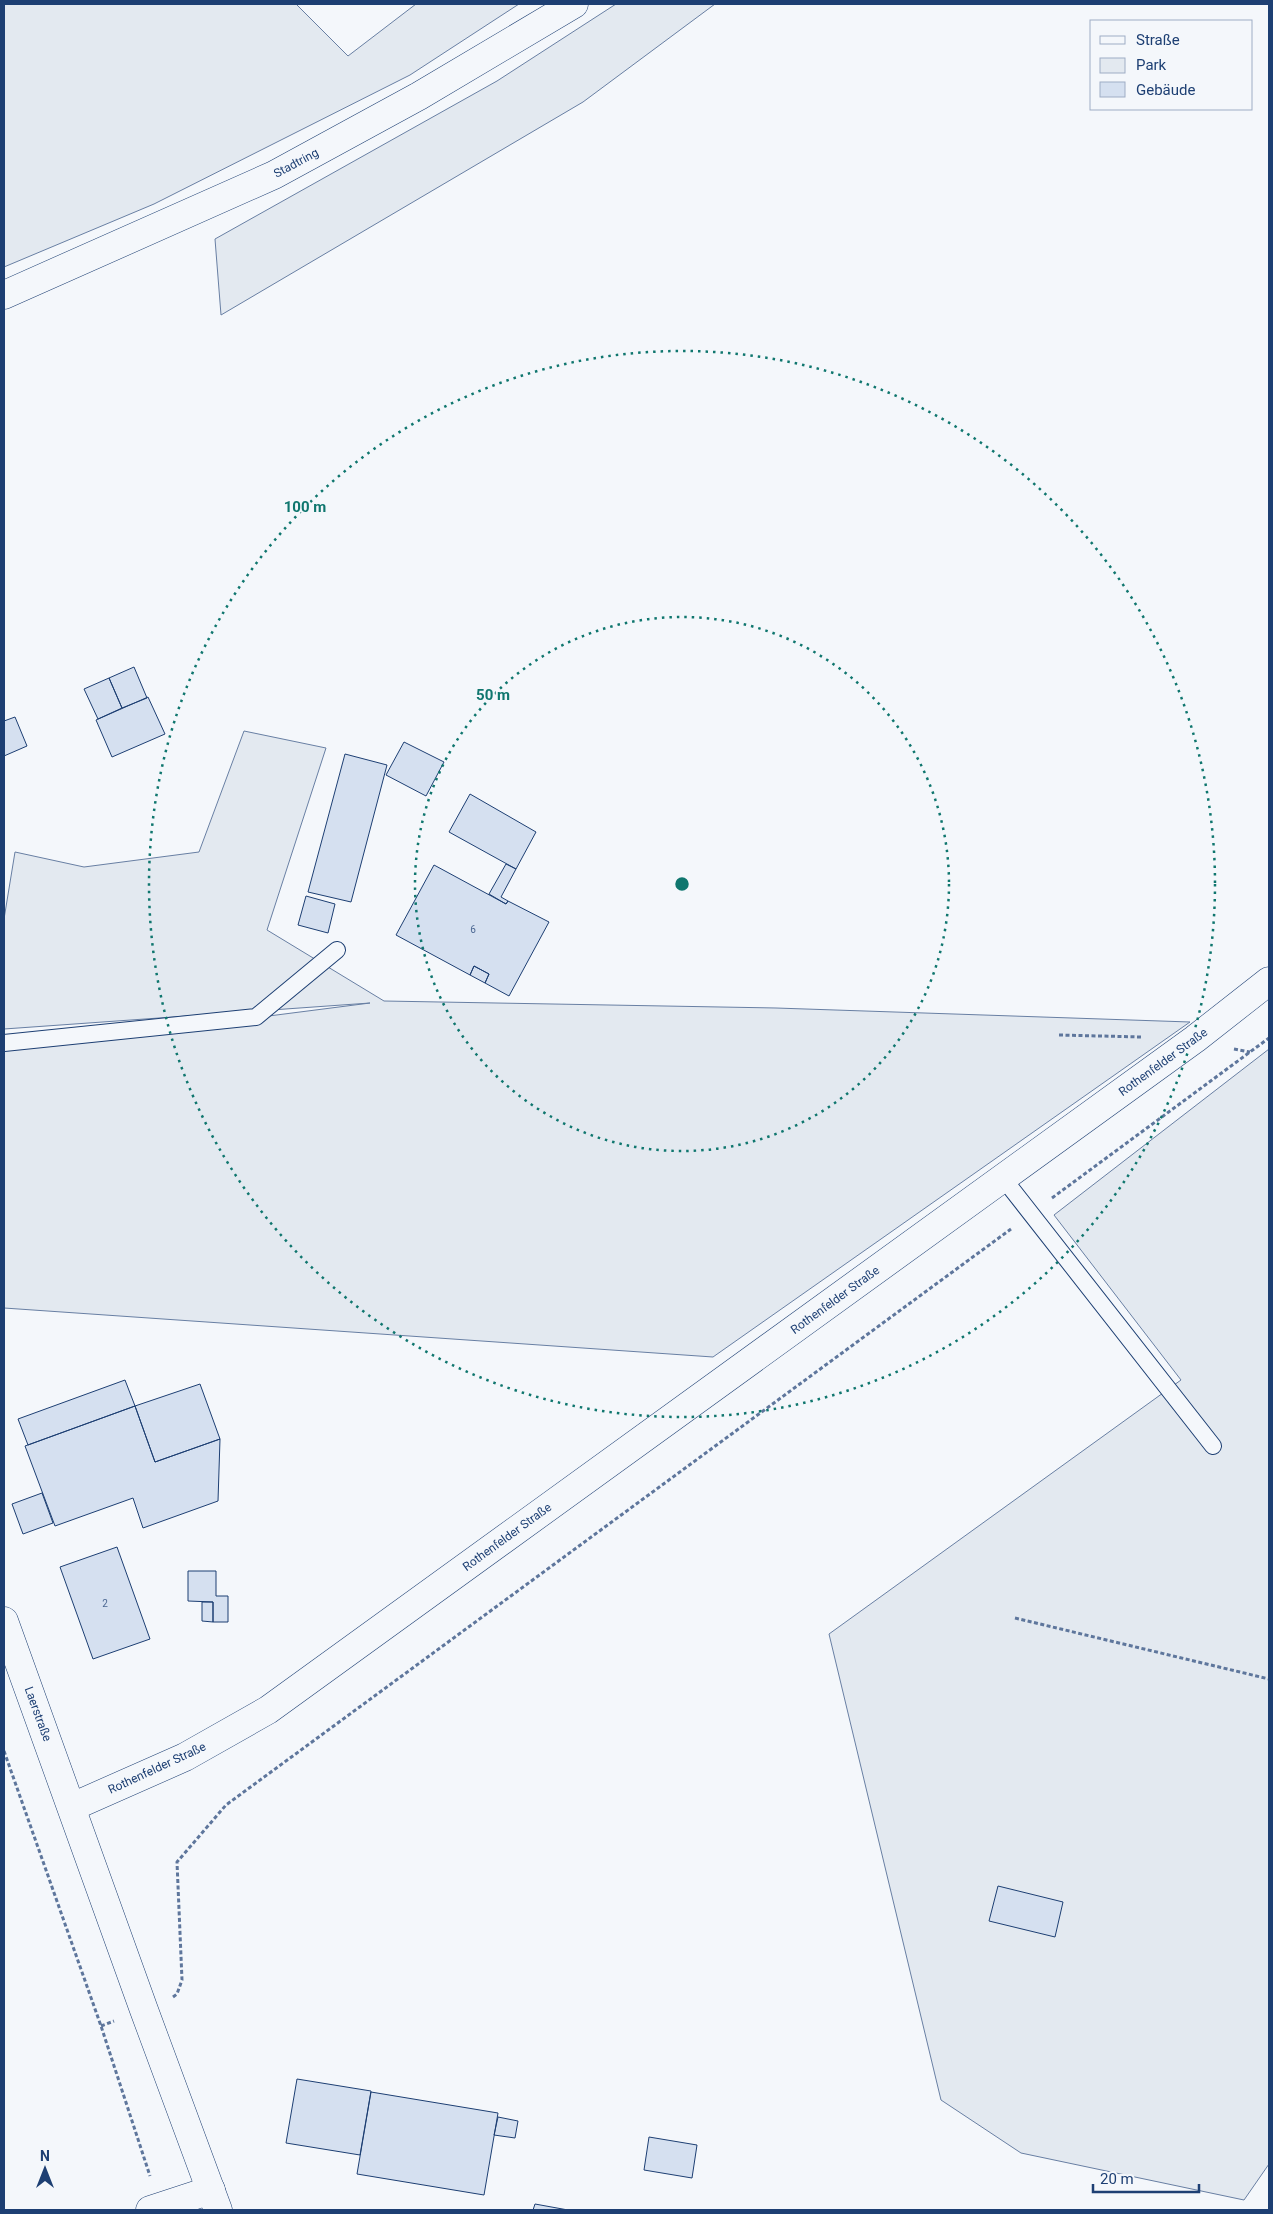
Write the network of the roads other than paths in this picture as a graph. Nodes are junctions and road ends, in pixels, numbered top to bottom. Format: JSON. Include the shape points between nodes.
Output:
{"nodes":[{"id":1,"x":574,"y":4,"type":"edge"},
{"id":2,"x":4,"y":295,"type":"edge"},
{"id":3,"x":337,"y":950,"type":"dead end"},
{"id":4,"x":1269,"y":981,"type":"edge"},
{"id":5,"x":4,"y":1042,"type":"edge"},
{"id":6,"x":1003,"y":1178,"type":"junction"},
{"id":7,"x":1213,"y":1446,"type":"dead end"},
{"id":8,"x":4,"y":1621,"type":"edge"},
{"id":9,"x":72,"y":1807,"type":"junction"},
{"id":10,"x":215,"y":2200,"type":"edge"},
{"id":11,"x":155,"y":2208,"type":"edge"}],
"edges":[{"from":1,"to":2,"type":"street","name":"Stadtring","via":[[420,96],[274,175]]},
{"from":3,"to":5,"type":"lane","via":[[256,1017]]},
{"from":4,"to":6,"type":"street","name":"Rothenfelder Straße","via":[[1195,1039]]},
{"from":6,"to":7,"type":"lane"},
{"from":6,"to":9,"type":"street","name":"Rothenfelder Straße","via":[[268,1710],[185,1757]]},
{"from":8,"to":9,"type":"street","name":"Laerstraße"},
{"from":9,"to":10,"type":"street"},
{"from":10,"to":11,"type":"street"}]}
